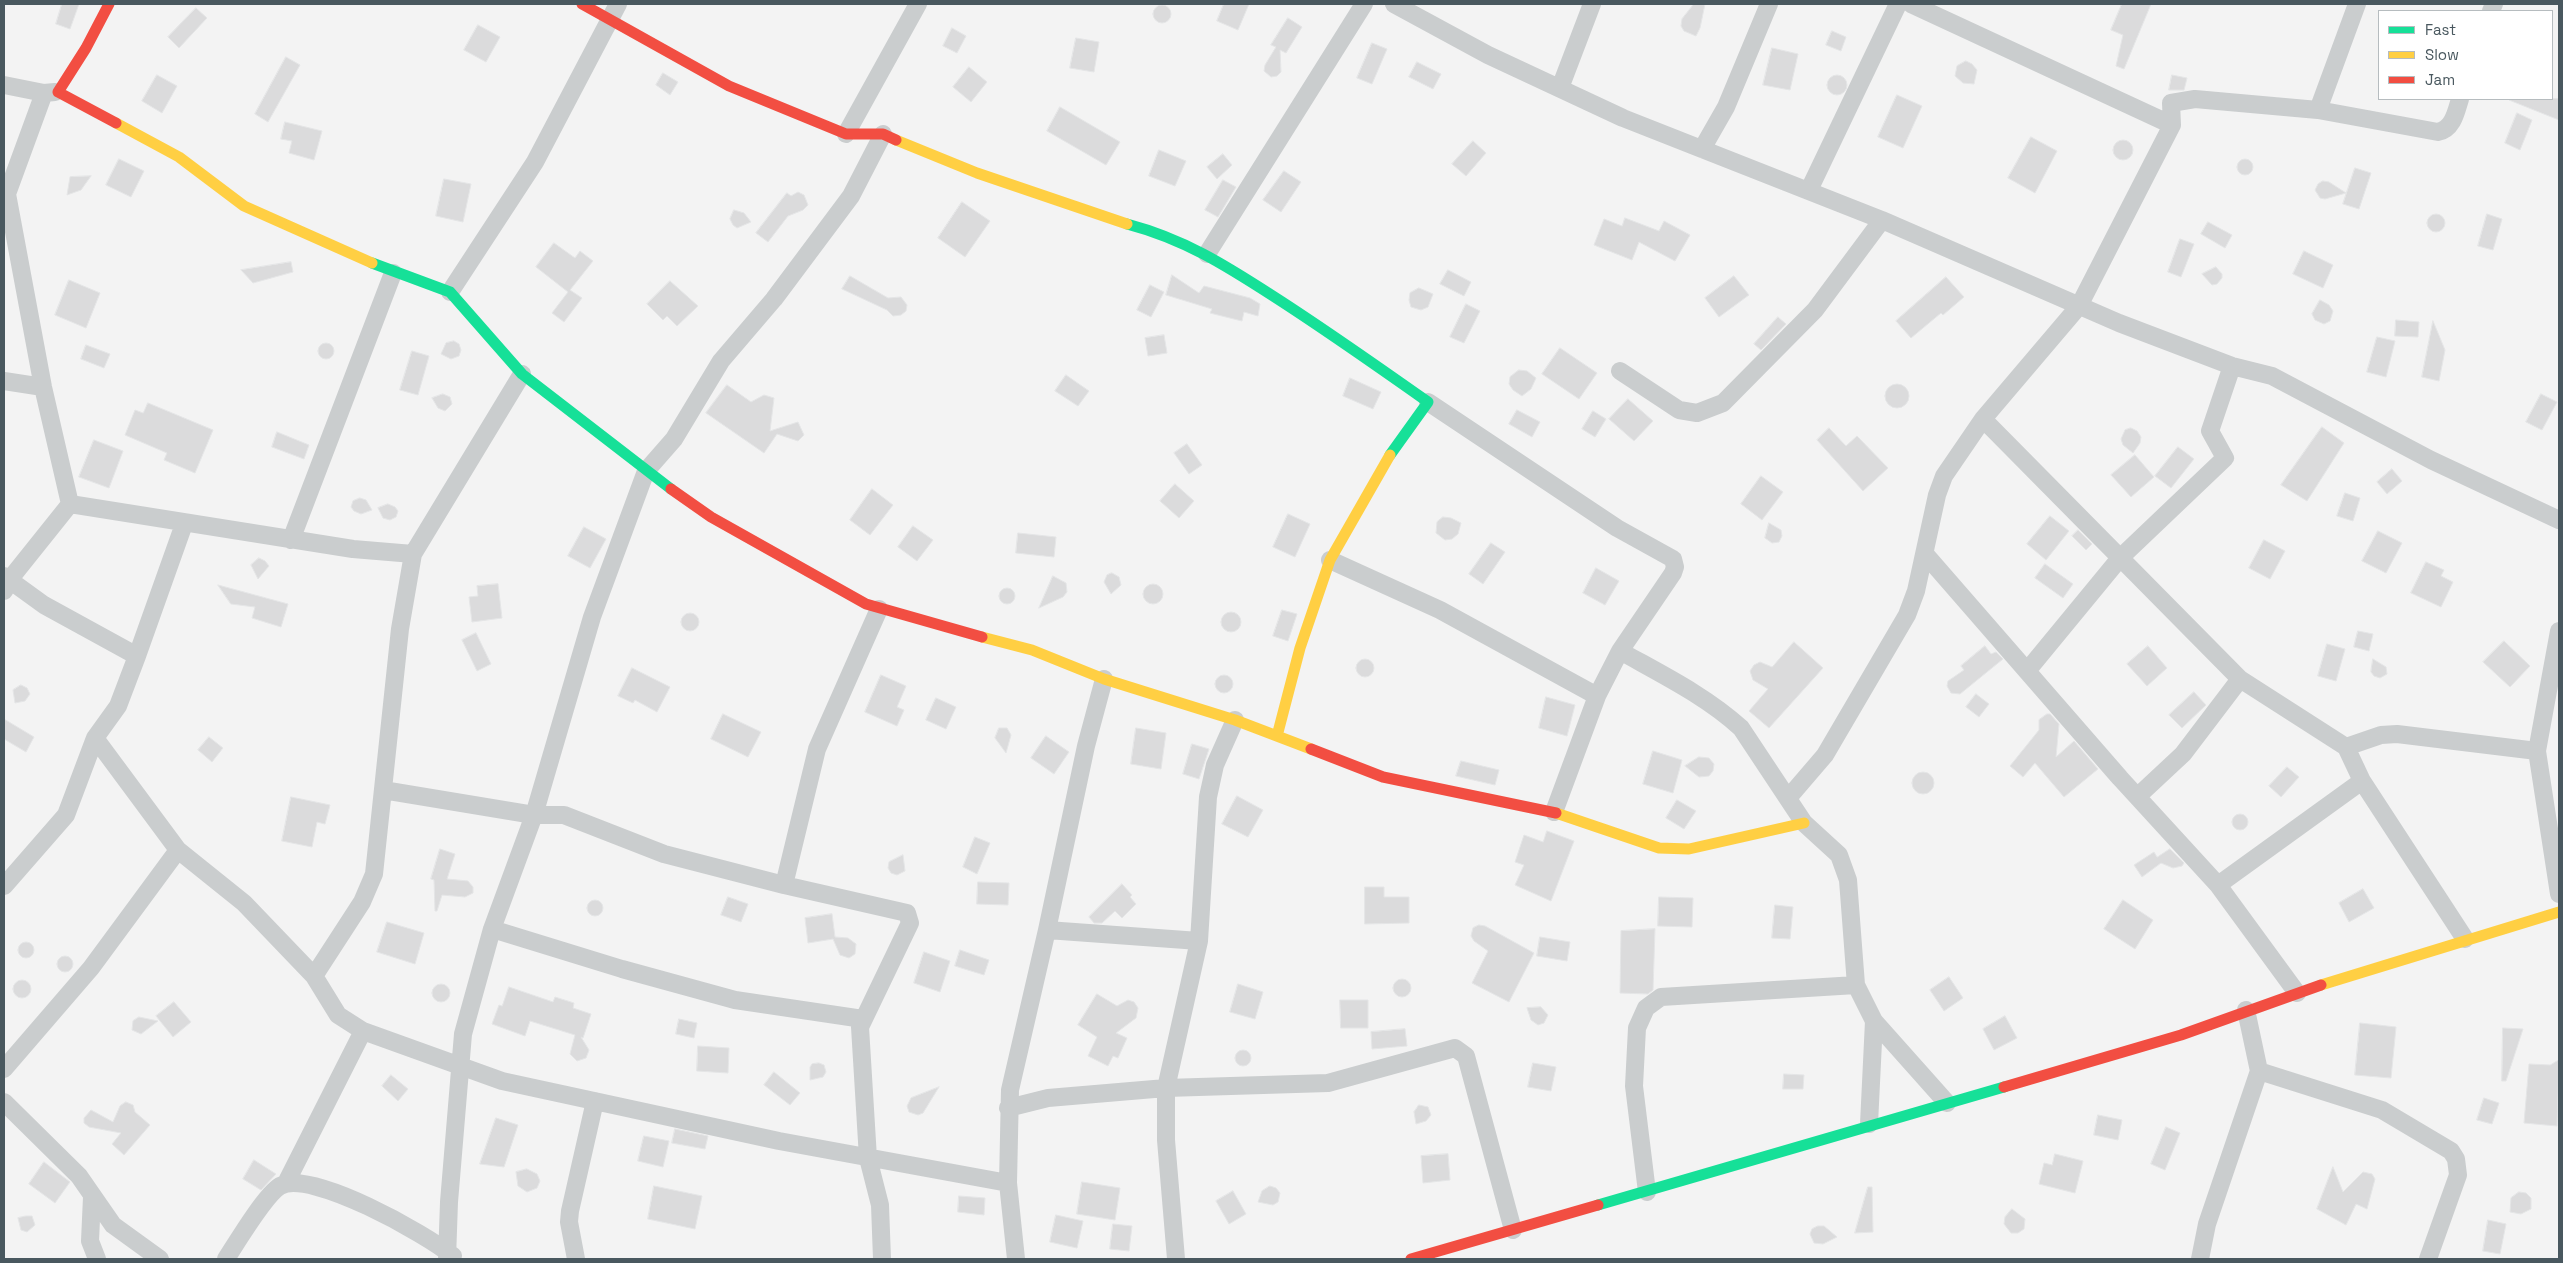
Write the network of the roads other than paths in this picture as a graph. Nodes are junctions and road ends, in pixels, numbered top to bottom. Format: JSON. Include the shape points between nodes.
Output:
{"nodes":[{"id":1,"x":109,"y":4,"type":"edge"},
{"id":2,"x":582,"y":4,"type":"edge"},
{"id":3,"x":918,"y":4,"type":"edge"},
{"id":4,"x":1364,"y":4,"type":"edge"},
{"id":5,"x":1394,"y":4,"type":"edge"},
{"id":6,"x":1592,"y":4,"type":"edge"},
{"id":7,"x":1769,"y":4,"type":"edge"},
{"id":8,"x":1898,"y":4,"type":"edge"},
{"id":9,"x":1911,"y":4,"type":"edge"},
{"id":10,"x":2357,"y":4,"type":"edge"},
{"id":11,"x":614,"y":10,"type":"edge"},
{"id":12,"x":4,"y":85,"type":"edge"},
{"id":13,"x":1560,"y":88,"type":"junction"},
{"id":14,"x":51,"y":92,"type":"junction"},
{"id":15,"x":2460,"y":100,"type":"edge"},
{"id":16,"x":2318,"y":110,"type":"junction"},
{"id":17,"x":2172,"y":125,"type":"junction"},
{"id":18,"x":846,"y":134,"type":"junction"},
{"id":19,"x":883,"y":134,"type":"junction"},
{"id":20,"x":1702,"y":149,"type":"junction"},
{"id":21,"x":1809,"y":190,"type":"junction"},
{"id":22,"x":1882,"y":220,"type":"junction"},
{"id":23,"x":1206,"y":254,"type":"junction"},
{"id":24,"x":393,"y":273,"type":"junction"},
{"id":25,"x":450,"y":292,"type":"junction"},
{"id":26,"x":2079,"y":306,"type":"junction"},
{"id":27,"x":2232,"y":366,"type":"junction"},
{"id":28,"x":1620,"y":371,"type":"dead end"},
{"id":29,"x":522,"y":374,"type":"junction"},
{"id":30,"x":4,"y":380,"type":"edge"},
{"id":31,"x":43,"y":387,"type":"junction"},
{"id":32,"x":1428,"y":402,"type":"junction"},
{"id":33,"x":1983,"y":419,"type":"junction"},
{"id":34,"x":646,"y":472,"type":"junction"},
{"id":35,"x":70,"y":504,"type":"junction"},
{"id":36,"x":2559,"y":520,"type":"edge"},
{"id":37,"x":184,"y":524,"type":"junction"},
{"id":38,"x":291,"y":540,"type":"junction"},
{"id":39,"x":413,"y":554,"type":"junction"},
{"id":40,"x":1925,"y":554,"type":"junction"},
{"id":41,"x":2120,"y":558,"type":"junction"},
{"id":42,"x":1330,"y":560,"type":"junction"},
{"id":43,"x":6,"y":582,"type":"edge"},
{"id":44,"x":879,"y":609,"type":"junction"},
{"id":45,"x":2559,"y":631,"type":"edge"},
{"id":46,"x":1620,"y":651,"type":"junction"},
{"id":47,"x":137,"y":656,"type":"junction"},
{"id":48,"x":2027,"y":671,"type":"junction"},
{"id":49,"x":1104,"y":679,"type":"junction"},
{"id":50,"x":2240,"y":679,"type":"junction"},
{"id":51,"x":1597,"y":696,"type":"junction"},
{"id":52,"x":1235,"y":720,"type":"junction"},
{"id":53,"x":2551,"y":725,"type":"edge"},
{"id":54,"x":1276,"y":736,"type":"junction"},
{"id":55,"x":95,"y":738,"type":"junction"},
{"id":56,"x":2346,"y":747,"type":"junction"},
{"id":57,"x":2537,"y":751,"type":"junction"},
{"id":58,"x":2362,"y":781,"type":"junction"},
{"id":59,"x":383,"y":790,"type":"junction"},
{"id":60,"x":2138,"y":796,"type":"junction"},
{"id":61,"x":1789,"y":797,"type":"junction"},
{"id":62,"x":1554,"y":812,"type":"junction"},
{"id":63,"x":534,"y":815,"type":"junction"},
{"id":64,"x":1804,"y":823,"type":"junction"},
{"id":65,"x":178,"y":850,"type":"junction"},
{"id":66,"x":784,"y":885,"type":"junction"},
{"id":67,"x":4,"y":886,"type":"edge"},
{"id":68,"x":2218,"y":886,"type":"junction"},
{"id":69,"x":2559,"y":894,"type":"edge"},
{"id":70,"x":2559,"y":912,"type":"edge"},
{"id":71,"x":492,"y":929,"type":"junction"},
{"id":72,"x":1048,"y":930,"type":"junction"},
{"id":73,"x":2465,"y":939,"type":"junction"},
{"id":74,"x":1199,"y":941,"type":"junction"},
{"id":75,"x":314,"y":976,"type":"junction"},
{"id":76,"x":1856,"y":985,"type":"junction"},
{"id":77,"x":2297,"y":993,"type":"junction"},
{"id":78,"x":2246,"y":1010,"type":"junction"},
{"id":79,"x":863,"y":1019,"type":"junction"},
{"id":80,"x":1874,"y":1021,"type":"junction"},
{"id":81,"x":363,"y":1031,"type":"junction"},
{"id":82,"x":461,"y":1067,"type":"junction"},
{"id":83,"x":4,"y":1069,"type":"edge"},
{"id":84,"x":2259,"y":1071,"type":"junction"},
{"id":85,"x":1166,"y":1088,"type":"junction"},
{"id":86,"x":594,"y":1101,"type":"junction"},
{"id":87,"x":4,"y":1102,"type":"edge"},
{"id":88,"x":1947,"y":1103,"type":"junction"},
{"id":89,"x":1008,"y":1108,"type":"junction"},
{"id":90,"x":1869,"y":1124,"type":"junction"},
{"id":91,"x":868,"y":1158,"type":"junction"},
{"id":92,"x":286,"y":1183,"type":"junction"},
{"id":93,"x":1008,"y":1183,"type":"junction"},
{"id":94,"x":1647,"y":1192,"type":"junction"},
{"id":95,"x":92,"y":1196,"type":"junction"},
{"id":96,"x":1513,"y":1230,"type":"junction"},
{"id":97,"x":450,"y":1256,"type":"edge"},
{"id":98,"x":97,"y":1259,"type":"edge"},
{"id":99,"x":160,"y":1259,"type":"edge"},
{"id":100,"x":226,"y":1259,"type":"edge"},
{"id":101,"x":576,"y":1259,"type":"edge"},
{"id":102,"x":882,"y":1259,"type":"edge"},
{"id":103,"x":1016,"y":1259,"type":"edge"},
{"id":104,"x":1176,"y":1259,"type":"edge"},
{"id":105,"x":1411,"y":1259,"type":"edge"},
{"id":106,"x":2200,"y":1259,"type":"edge"},
{"id":107,"x":2428,"y":1259,"type":"edge"}],
"edges":[{"from":1,"to":14,"type":"street","via":[[86,48]]},
{"from":2,"to":11,"type":"street"},
{"from":3,"to":18,"type":"street"},
{"from":4,"to":23,"type":"street"},
{"from":5,"to":13,"type":"street","via":[[1488,55]]},
{"from":6,"to":13,"type":"street"},
{"from":7,"to":20,"type":"street","via":[[1726,107]]},
{"from":8,"to":21,"type":"street"},
{"from":9,"to":17,"type":"street"},
{"from":10,"to":16,"type":"street"},
{"from":11,"to":18,"type":"street","via":[[730,86]]},
{"from":11,"to":25,"type":"street","via":[[535,162]]},
{"from":12,"to":14,"type":"street"},
{"from":13,"to":20,"type":"street"},
{"from":14,"to":24,"type":"street","via":[[180,158],[244,206]]},
{"from":14,"to":31,"type":"street","via":[[7,194]]},
{"from":15,"to":16,"type":"street","via":[[2451,124],[2438,132]]},
{"from":16,"to":17,"type":"street","via":[[2182,99],[2171,103]]},
{"from":17,"to":26,"type":"street"},
{"from":18,"to":19,"type":"street"},
{"from":19,"to":23,"type":"street","via":[[977,173],[1113,222],[1145,229]]},
{"from":19,"to":34,"type":"street","via":[[851,196],[774,299],[721,361],[674,440]]},
{"from":20,"to":21,"type":"street"},
{"from":21,"to":22,"type":"street"},
{"from":22,"to":26,"type":"street"},
{"from":22,"to":28,"type":"street","via":[[1815,310],[1723,403],[1697,413],[1679,410]]},
{"from":23,"to":32,"type":"street","via":[[1310,320]]},
{"from":24,"to":25,"type":"street"},
{"from":24,"to":38,"type":"street"},
{"from":25,"to":29,"type":"street"},
{"from":26,"to":27,"type":"street"},
{"from":26,"to":33,"type":"street"},
{"from":27,"to":36,"type":"street","via":[[2272,376],[2431,460]]},
{"from":27,"to":41,"type":"street","via":[[2210,431],[2225,458]]},
{"from":29,"to":34,"type":"street"},
{"from":29,"to":39,"type":"street"},
{"from":30,"to":31,"type":"street"},
{"from":31,"to":35,"type":"street"},
{"from":32,"to":42,"type":"street","via":[[1395,446]]},
{"from":32,"to":46,"type":"street","via":[[1618,528],[1673,559],[1673,573]]},
{"from":33,"to":40,"type":"street","via":[[1944,476]]},
{"from":33,"to":41,"type":"street"},
{"from":34,"to":44,"type":"street","via":[[711,517],[767,550]]},
{"from":34,"to":63,"type":"street","via":[[592,617]]},
{"from":35,"to":37,"type":"street"},
{"from":35,"to":43,"type":"street"},
{"from":37,"to":38,"type":"street"},
{"from":37,"to":47,"type":"street"},
{"from":38,"to":39,"type":"street"},
{"from":39,"to":59,"type":"street","via":[[400,629]]},
{"from":40,"to":48,"type":"street"},
{"from":40,"to":61,"type":"street","via":[[1907,615],[1825,755]]},
{"from":41,"to":48,"type":"street"},
{"from":41,"to":50,"type":"street"},
{"from":42,"to":51,"type":"street","via":[[1440,610]]},
{"from":42,"to":54,"type":"street","via":[[1300,648]]},
{"from":43,"to":47,"type":"street"},
{"from":44,"to":49,"type":"street","via":[[1032,650]]},
{"from":44,"to":66,"type":"street","via":[[817,749]]},
{"from":45,"to":53,"type":"street"},
{"from":46,"to":51,"type":"street"},
{"from":46,"to":61,"type":"street","via":[[1727,716],[1741,728]]},
{"from":47,"to":55,"type":"street","via":[[118,706]]},
{"from":48,"to":60,"type":"street"},
{"from":49,"to":52,"type":"street"},
{"from":49,"to":72,"type":"street","via":[[1086,746]]},
{"from":50,"to":56,"type":"street"},
{"from":50,"to":60,"type":"street","via":[[2183,754]]},
{"from":51,"to":62,"type":"street"},
{"from":52,"to":54,"type":"street"},
{"from":52,"to":74,"type":"street","via":[[1216,765],[1208,797]]},
{"from":53,"to":57,"type":"street"},
{"from":54,"to":62,"type":"street","via":[[1382,778]]},
{"from":55,"to":65,"type":"street"},
{"from":55,"to":67,"type":"street","via":[[66,815]]},
{"from":56,"to":57,"type":"street","via":[[2382,735],[2396,734]]},
{"from":56,"to":58,"type":"street"},
{"from":57,"to":69,"type":"street"},
{"from":58,"to":68,"type":"street"},
{"from":58,"to":73,"type":"street"},
{"from":59,"to":63,"type":"street"},
{"from":59,"to":75,"type":"street","via":[[374,874],[368,891]]},
{"from":60,"to":68,"type":"street"},
{"from":61,"to":64,"type":"street"},
{"from":62,"to":64,"type":"street","via":[[1659,848],[1674,850]]},
{"from":63,"to":66,"type":"street","via":[[576,818],[664,854]]},
{"from":63,"to":71,"type":"street"},
{"from":64,"to":76,"type":"street","via":[[1833,847],[1844,864]]},
{"from":65,"to":75,"type":"street","via":[[244,903]]},
{"from":65,"to":83,"type":"street","via":[[91,968]]},
{"from":66,"to":79,"type":"street","via":[[904,910],[910,916],[910,923]]},
{"from":68,"to":77,"type":"street"},
{"from":70,"to":73,"type":"street"},
{"from":71,"to":79,"type":"street","via":[[735,1000]]},
{"from":71,"to":82,"type":"street","via":[[463,1034]]},
{"from":72,"to":74,"type":"street"},
{"from":72,"to":89,"type":"street"},
{"from":73,"to":77,"type":"street"},
{"from":74,"to":85,"type":"street"},
{"from":75,"to":81,"type":"street","via":[[338,1015]]},
{"from":76,"to":80,"type":"street"},
{"from":76,"to":94,"type":"street","via":[[1661,997],[1653,1001],[1637,1028],[1634,1086]]},
{"from":77,"to":78,"type":"street"},
{"from":78,"to":84,"type":"street"},
{"from":78,"to":88,"type":"street","via":[[2181,1035]]},
{"from":79,"to":91,"type":"street","via":[[860,1039]]},
{"from":80,"to":88,"type":"street"},
{"from":80,"to":90,"type":"street"},
{"from":81,"to":82,"type":"street"},
{"from":81,"to":92,"type":"street"},
{"from":82,"to":86,"type":"street","via":[[502,1081]]},
{"from":82,"to":97,"type":"street"},
{"from":84,"to":106,"type":"street","via":[[2207,1224]]},
{"from":84,"to":107,"type":"street","via":[[2382,1110],[2452,1151],[2458,1175]]},
{"from":85,"to":89,"type":"street","via":[[1048,1098]]},
{"from":85,"to":96,"type":"street","via":[[1328,1083],[1450,1049],[1459,1050],[1466,1056]]},
{"from":85,"to":104,"type":"street","via":[[1166,1140]]},
{"from":86,"to":91,"type":"street"},
{"from":86,"to":101,"type":"street","via":[[570,1211]]},
{"from":87,"to":95,"type":"street","via":[[79,1176]]},
{"from":88,"to":90,"type":"street"},
{"from":89,"to":93,"type":"street"},
{"from":90,"to":94,"type":"street"},
{"from":91,"to":93,"type":"street"},
{"from":91,"to":102,"type":"street","via":[[880,1204]]},
{"from":92,"to":97,"type":"street","via":[[320,1186],[394,1219]]},
{"from":92,"to":100,"type":"street","via":[[272,1193]]},
{"from":93,"to":103,"type":"street"},
{"from":94,"to":96,"type":"street"},
{"from":95,"to":98,"type":"street","via":[[90,1241]]},
{"from":95,"to":99,"type":"street","via":[[120,1232]]},
{"from":96,"to":105,"type":"street"}]}
